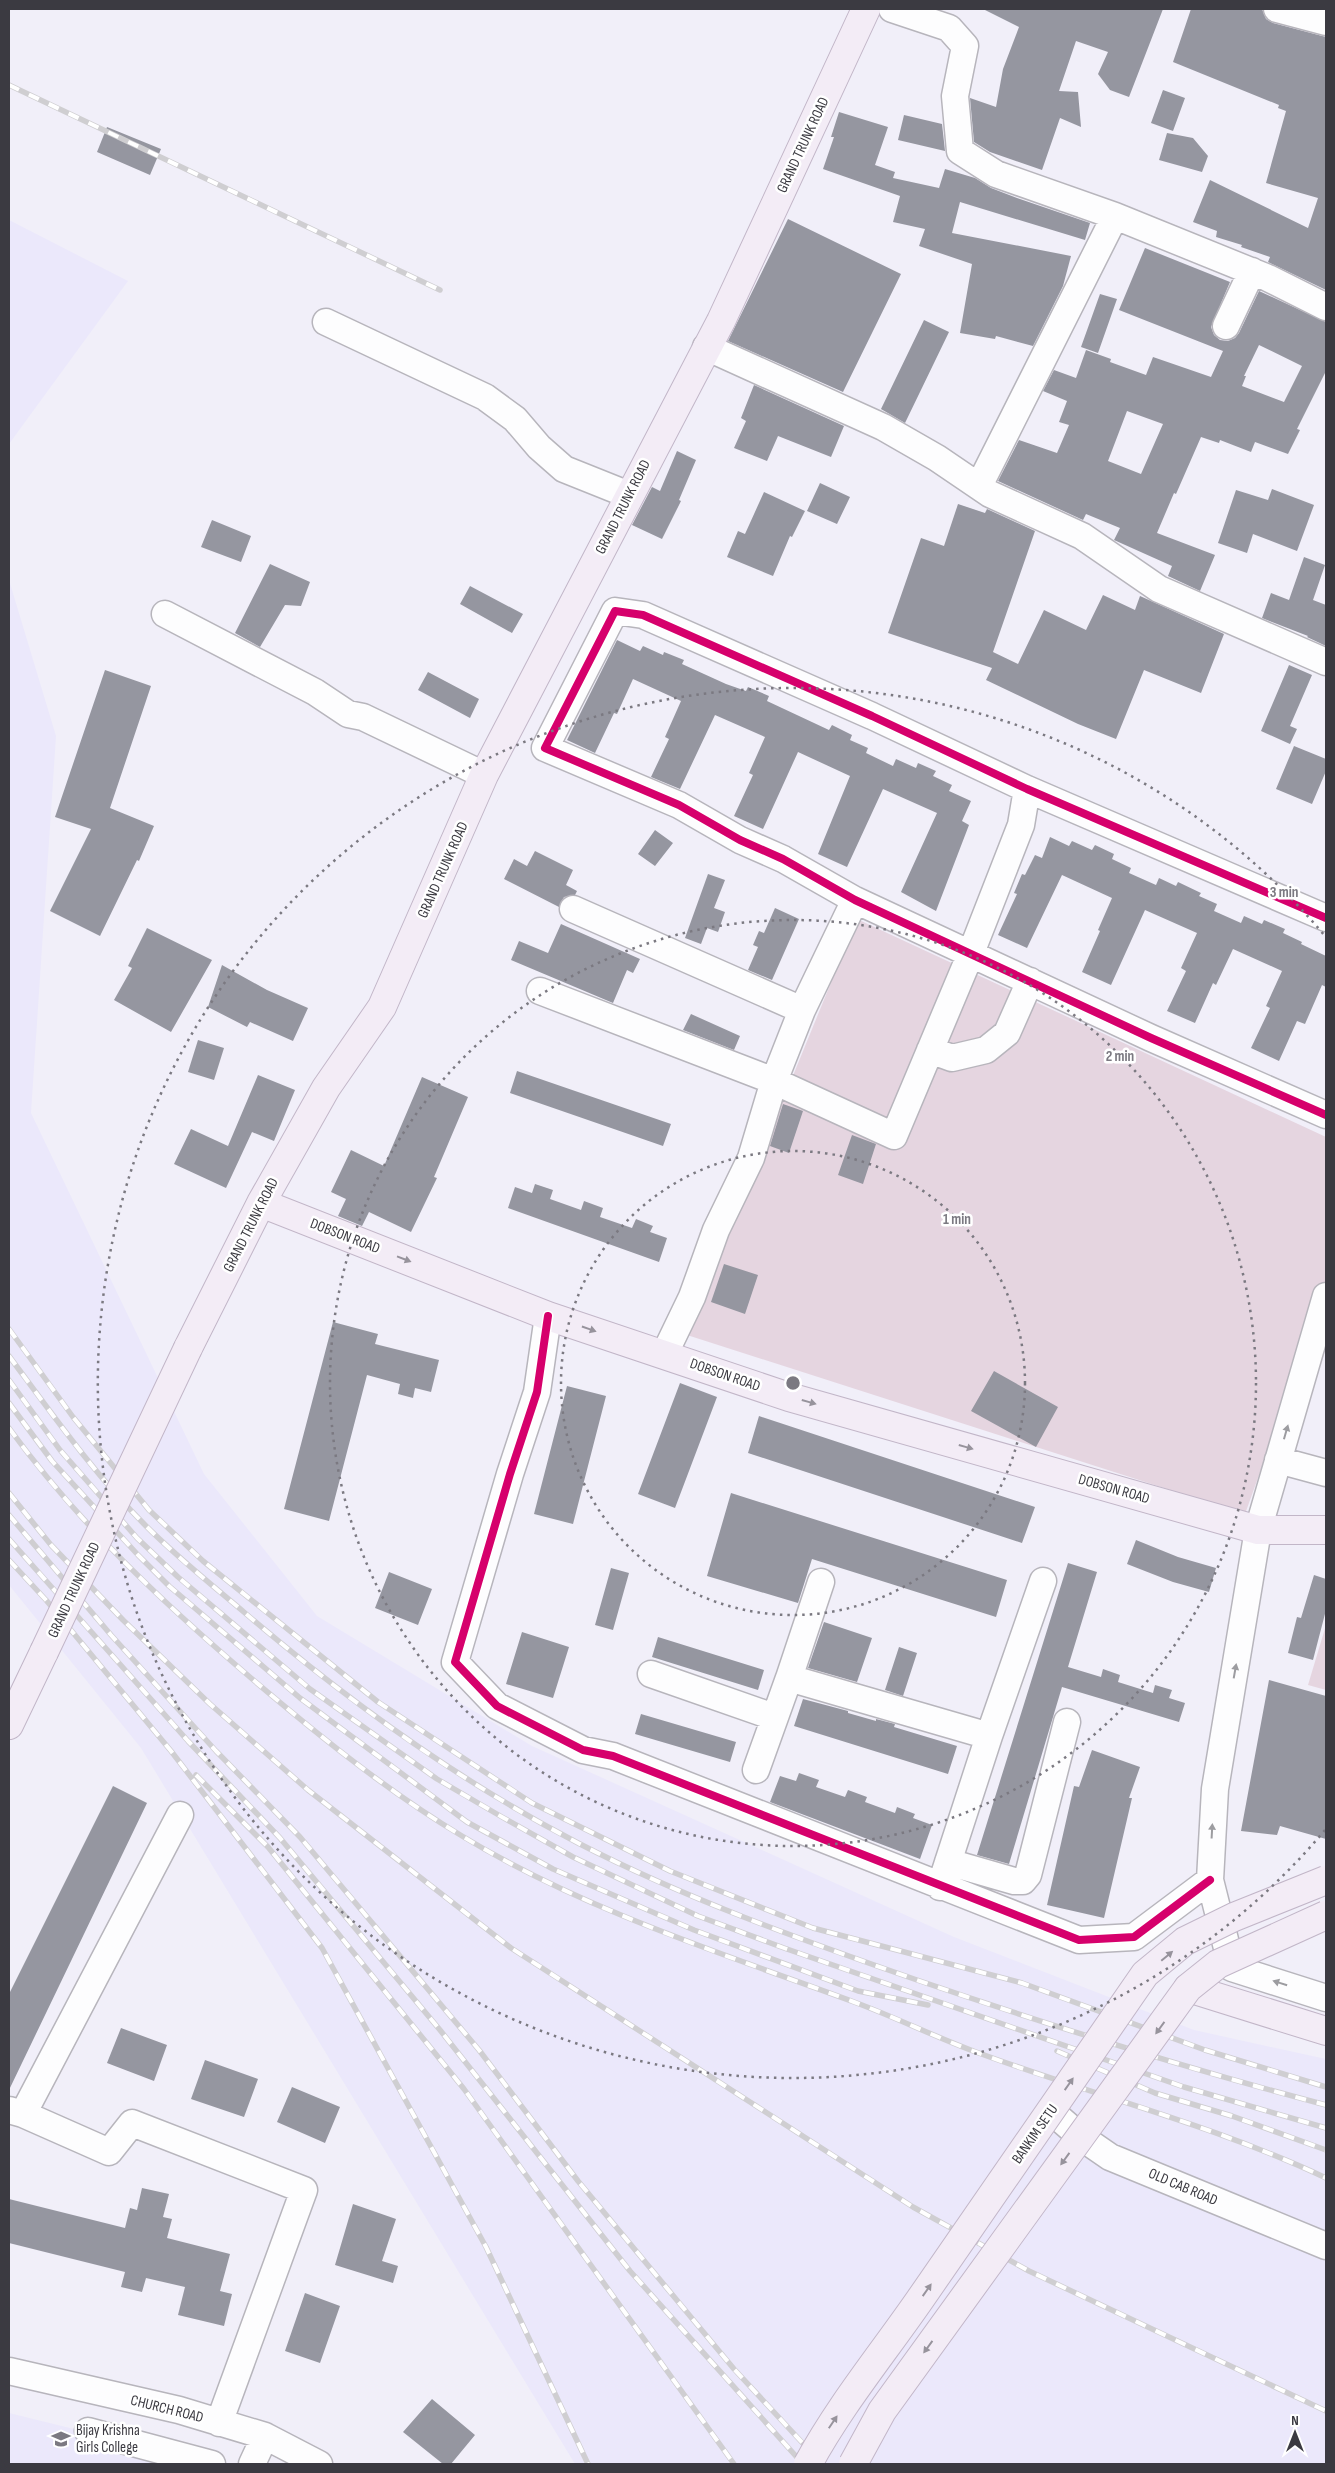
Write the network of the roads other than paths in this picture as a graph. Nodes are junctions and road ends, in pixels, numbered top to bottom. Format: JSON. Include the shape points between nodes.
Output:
{"nodes":[{"id":1,"x":866,"y":9,"type":"edge"},
{"id":2,"x":892,"y":9,"type":"edge"},
{"id":3,"x":1277,"y":9,"type":"edge"},
{"id":4,"x":1326,"y":22,"type":"edge"},
{"id":5,"x":1115,"y":216,"type":"junction"},
{"id":6,"x":1252,"y":271,"type":"junction"},
{"id":7,"x":1326,"y":307,"type":"edge"},
{"id":8,"x":326,"y":322,"type":"dead end"},
{"id":9,"x":1226,"y":326,"type":"dead end"},
{"id":10,"x":706,"y":347,"type":"junction"},
{"id":11,"x":979,"y":486,"type":"junction"},
{"id":12,"x":629,"y":496,"type":"junction"},
{"id":13,"x":165,"y":614,"type":"dead end"},
{"id":14,"x":1326,"y":662,"type":"edge"},
{"id":15,"x":484,"y":775,"type":"junction"},
{"id":16,"x":1027,"y":789,"type":"junction"},
{"id":17,"x":855,"y":900,"type":"junction"},
{"id":18,"x":573,"y":909,"type":"dead end"},
{"id":19,"x":1326,"y":918,"type":"edge"},
{"id":20,"x":972,"y":953,"type":"junction"},
{"id":21,"x":1030,"y":981,"type":"junction"},
{"id":22,"x":540,"y":991,"type":"dead end"},
{"id":23,"x":802,"y":1010,"type":"junction"},
{"id":24,"x":930,"y":1050,"type":"junction"},
{"id":25,"x":774,"y":1081,"type":"junction"},
{"id":26,"x":1326,"y":1115,"type":"edge"},
{"id":27,"x":261,"y":1203,"type":"junction"},
{"id":28,"x":1326,"y":1296,"type":"edge"},
{"id":29,"x":548,"y":1316,"type":"junction"},
{"id":30,"x":1321,"y":1334,"type":"edge"},
{"id":31,"x":664,"y":1355,"type":"junction"},
{"id":32,"x":1278,"y":1460,"type":"junction"},
{"id":33,"x":1326,"y":1473,"type":"edge"},
{"id":34,"x":1258,"y":1530,"type":"junction"},
{"id":35,"x":1326,"y":1530,"type":"edge"},
{"id":36,"x":1043,"y":1581,"type":"dead end"},
{"id":37,"x":821,"y":1582,"type":"dead end"},
{"id":38,"x":651,"y":1674,"type":"dead end"},
{"id":39,"x":789,"y":1678,"type":"junction"},
{"id":40,"x":774,"y":1717,"type":"junction"},
{"id":41,"x":1066,"y":1722,"type":"dead end"},
{"id":42,"x":9,"y":1725,"type":"edge"},
{"id":43,"x":989,"y":1736,"type":"junction"},
{"id":44,"x":756,"y":1770,"type":"dead end"},
{"id":45,"x":180,"y":1815,"type":"dead end"},
{"id":46,"x":948,"y":1862,"type":"junction"},
{"id":47,"x":1210,"y":1880,"type":"junction"},
{"id":48,"x":1326,"y":1880,"type":"edge"},
{"id":49,"x":940,"y":1887,"type":"junction"},
{"id":50,"x":1326,"y":1915,"type":"edge"},
{"id":51,"x":1188,"y":1988,"type":"junction"},
{"id":52,"x":1326,"y":1998,"type":"edge"},
{"id":53,"x":1326,"y":2031,"type":"edge"},
{"id":54,"x":1051,"y":2110,"type":"junction"},
{"id":55,"x":16,"y":2112,"type":"edge"},
{"id":56,"x":1080,"y":2138,"type":"junction"},
{"id":57,"x":1326,"y":2246,"type":"edge"},
{"id":58,"x":9,"y":2371,"type":"edge"},
{"id":59,"x":219,"y":2423,"type":"junction"},
{"id":60,"x":88,"y":2431,"type":"dead end"},
{"id":61,"x":265,"y":2436,"type":"junction"},
{"id":62,"x":212,"y":2464,"type":"edge"},
{"id":63,"x":252,"y":2464,"type":"edge"},
{"id":64,"x":319,"y":2464,"type":"edge"},
{"id":65,"x":808,"y":2464,"type":"edge"},
{"id":66,"x":853,"y":2464,"type":"edge"}],
"edges":[{"from":1,"to":10,"type":"main road","name":"GRAND TRUNK ROAD"},
{"from":2,"to":5,"type":"street","via":[[949,28],[965,46],[955,96],[960,151],[996,174]]},
{"from":3,"to":4,"type":"street"},
{"from":5,"to":6,"type":"street"},
{"from":5,"to":11,"type":"street"},
{"from":6,"to":7,"type":"street"},
{"from":6,"to":9,"type":"street"},
{"from":8,"to":12,"type":"street","via":[[485,397],[515,419],[564,469]]},
{"from":10,"to":11,"type":"street","via":[[883,427]]},
{"from":10,"to":12,"type":"main road","name":"GRAND TRUNK ROAD"},
{"from":11,"to":14,"type":"street","via":[[1082,536],[1159,590]]},
{"from":12,"to":15,"type":"main road","name":"GRAND TRUNK ROAD"},
{"from":13,"to":15,"type":"street","via":[[315,692],[348,714],[363,717]]},
{"from":15,"to":27,"type":"main road","name":"GRAND TRUNK ROAD","via":[[382,1007],[326,1088]]},
{"from":16,"to":17,"type":"street","via":[[643,615],[615,611],[545,748],[679,805],[740,840],[783,858]]},
{"from":16,"to":19,"type":"street"},
{"from":16,"to":20,"type":"street","via":[[1021,825]]},
{"from":17,"to":20,"type":"street"},
{"from":17,"to":23,"type":"street"},
{"from":18,"to":23,"type":"street"},
{"from":20,"to":21,"type":"street"},
{"from":20,"to":24,"type":"street"},
{"from":21,"to":24,"type":"street","via":[[1007,1033],[986,1050],[952,1058]]},
{"from":21,"to":26,"type":"street"},
{"from":22,"to":25,"type":"street"},
{"from":23,"to":25,"type":"street"},
{"from":24,"to":25,"type":"street","via":[[894,1136]]},
{"from":25,"to":31,"type":"street","via":[[751,1158],[716,1230],[692,1297]]},
{"from":27,"to":29,"type":"main road","name":"DOBSON ROAD","one_way":true},
{"from":27,"to":42,"type":"main road","name":"GRAND TRUNK ROAD","bridge":true,"via":[[188,1348]]},
{"from":28,"to":30,"type":"street"},
{"from":29,"to":31,"type":"main road","name":"DOBSON ROAD","one_way":true},
{"from":29,"to":49,"type":"street","via":[[537,1392],[455,1662],[497,1706],[583,1750],[613,1756]]},
{"from":32,"to":30,"type":"street","one_way":true},
{"from":31,"to":34,"type":"main road","name":"DOBSON ROAD","one_way":true,"via":[[789,1397]]},
{"from":32,"to":33,"type":"street"},
{"from":32,"to":34,"type":"street"},
{"from":34,"to":35,"type":"main road","name":"DOBSON ROAD"},
{"from":47,"to":34,"type":"street","one_way":true,"via":[[1214,1789]]},
{"from":36,"to":43,"type":"street"},
{"from":37,"to":39,"type":"street"},
{"from":38,"to":40,"type":"street"},
{"from":39,"to":40,"type":"street"},
{"from":39,"to":43,"type":"street"},
{"from":40,"to":44,"type":"street"},
{"from":41,"to":46,"type":"street","via":[[1028,1875],[1023,1881]]},
{"from":43,"to":46,"type":"street"},
{"from":45,"to":55,"type":"street"},
{"from":46,"to":49,"type":"street"},
{"from":47,"to":49,"type":"street","via":[[1134,1937],[1079,1940]]},
{"from":52,"to":47,"type":"street","one_way":true,"via":[[1232,1968]]},
{"from":54,"to":48,"type":"main road","name":"BANKIM SETU","one_way":true,"bridge":true,"via":[[1146,1974],[1185,1941],[1234,1917]]},
{"from":50,"to":51,"type":"main road","bridge":true,"via":[[1218,1964]]},
{"from":51,"to":53,"type":"main road"},
{"from":51,"to":56,"type":"main road","one_way":true,"bridge":true},
{"from":54,"to":56,"type":"street","name":"OLD CAB ROAD"},
{"from":65,"to":54,"type":"main road","name":"BANKIM SETU","one_way":true,"bridge":true,"via":[[857,2386]]},
{"from":55,"to":59,"type":"street","via":[[110,2152],[132,2123],[304,2190]]},
{"from":56,"to":57,"type":"street","name":"OLD CAB ROAD","via":[[1110,2157]]},
{"from":56,"to":66,"type":"main road","one_way":true,"bridge":true,"via":[[882,2411]]},
{"from":58,"to":59,"type":"street","name":"CHURCH ROAD","via":[[179,2410]]},
{"from":59,"to":61,"type":"street","name":"CHURCH ROAD"},
{"from":60,"to":62,"type":"street"},
{"from":61,"to":63,"type":"street"},
{"from":61,"to":64,"type":"street","name":"CHURCH ROAD"}]}
